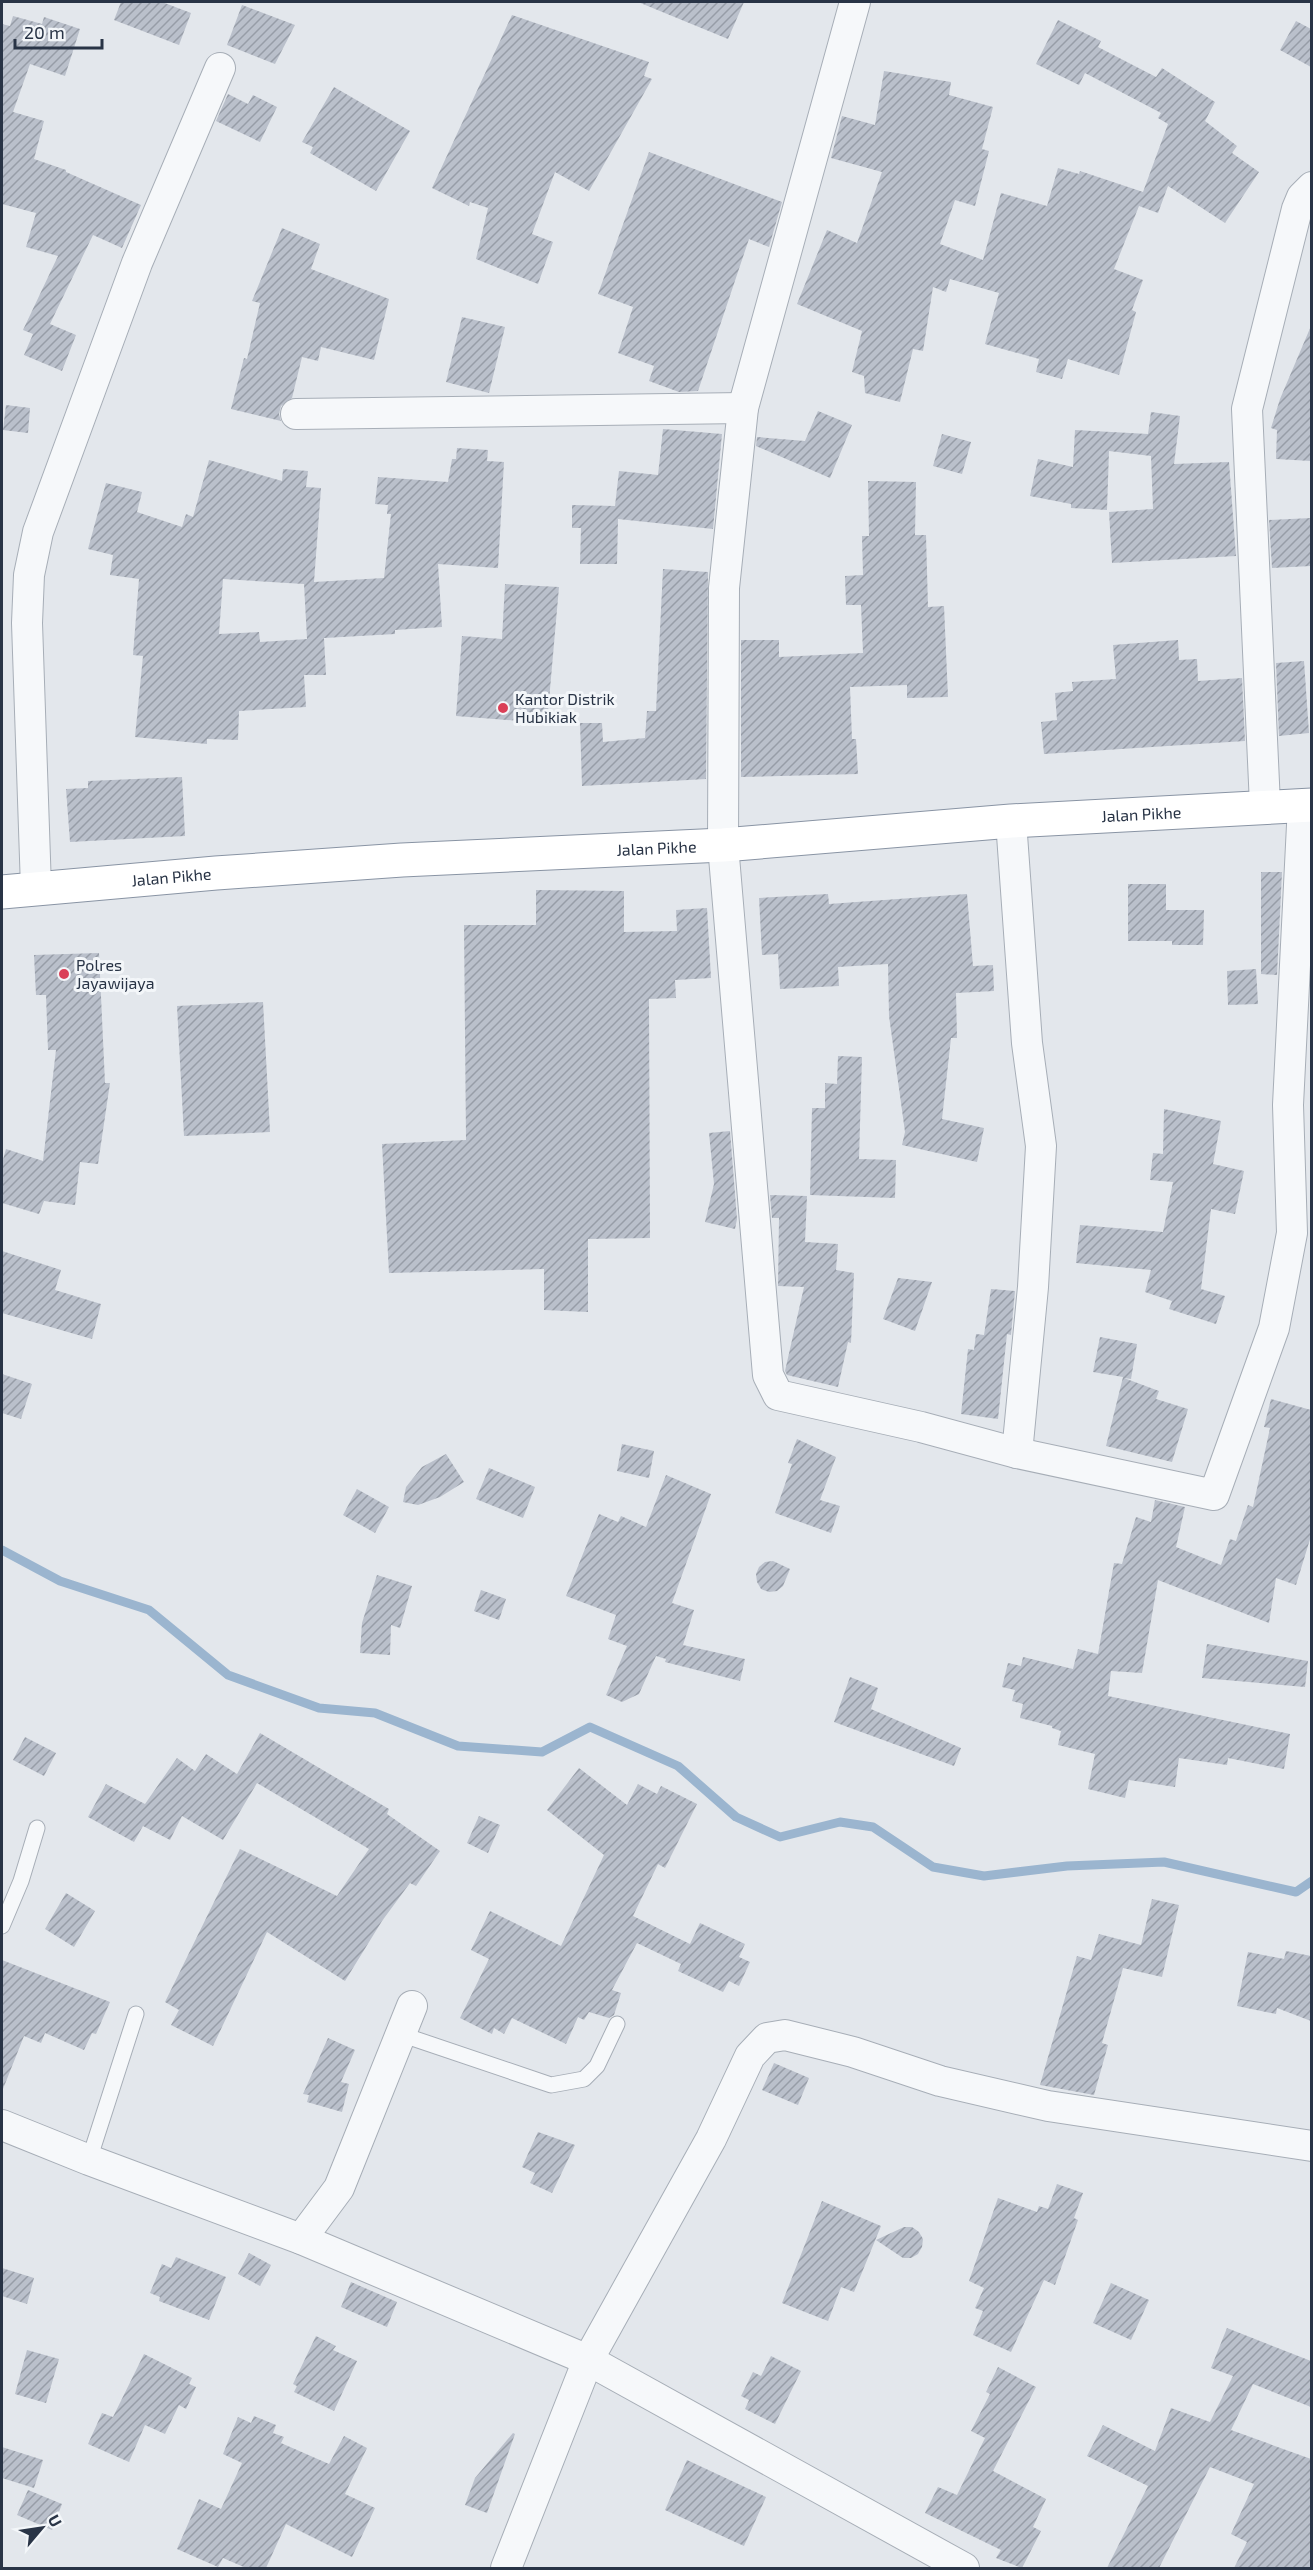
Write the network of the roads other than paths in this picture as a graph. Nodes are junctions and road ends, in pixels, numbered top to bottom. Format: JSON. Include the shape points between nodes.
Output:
{"nodes":[{"id":1,"x":855,"y":2,"type":"edge"},
{"id":2,"x":220,"y":68,"type":"dead end"},
{"id":3,"x":1311,"y":187,"type":"edge"},
{"id":4,"x":743,"y":408,"type":"junction"},
{"id":5,"x":296,"y":414,"type":"dead end"},
{"id":6,"x":1265,"y":805,"type":"junction"},
{"id":7,"x":1307,"y":805,"type":"edge"},
{"id":8,"x":1011,"y":821,"type":"junction"},
{"id":9,"x":723,"y":845,"type":"junction"},
{"id":10,"x":36,"y":888,"type":"junction"},
{"id":11,"x":2,"y":892,"type":"edge"},
{"id":12,"x":1017,"y":1453,"type":"junction"},
{"id":13,"x":37,"y":1828,"type":"dead end"},
{"id":14,"x":2,"y":1926,"type":"edge"},
{"id":15,"x":412,"y":2006,"type":"dead end"},
{"id":16,"x":136,"y":2014,"type":"dead end"},
{"id":17,"x":617,"y":2024,"type":"dead end"},
{"id":18,"x":400,"y":2034,"type":"junction"},
{"id":19,"x":2,"y":2125,"type":"edge"},
{"id":20,"x":1311,"y":2146,"type":"edge"},
{"id":21,"x":89,"y":2160,"type":"junction"},
{"id":22,"x":301,"y":2239,"type":"junction"},
{"id":23,"x":588,"y":2360,"type":"junction"},
{"id":24,"x":506,"y":2568,"type":"edge"},
{"id":25,"x":964,"y":2568,"type":"edge"}],
"edges":[{"from":1,"to":4,"type":"street"},
{"from":2,"to":10,"type":"street","via":[[137,263],[38,532],[29,575],[27,623]]},
{"from":3,"to":6,"type":"street","via":[[1297,209],[1247,409]]},
{"from":4,"to":5,"type":"street"},
{"from":4,"to":9,"type":"street","via":[[724,588]]},
{"from":6,"to":7,"type":"highway","name":"Jalan Pikhe"},
{"from":6,"to":8,"type":"highway","name":"Jalan Pikhe"},
{"from":7,"to":12,"type":"street","via":[[1288,1105],[1292,1233],[1274,1328],[1214,1495]]},
{"from":8,"to":9,"type":"highway","name":"Jalan Pikhe"},
{"from":8,"to":12,"type":"street","via":[[1027,1043],[1041,1146],[1033,1287]]},
{"from":9,"to":10,"type":"highway","name":"Jalan Pikhe","via":[[402,860]]},
{"from":9,"to":12,"type":"street","via":[[772,1386],[778,1395]]},
{"from":10,"to":11,"type":"highway","name":"Jalan Pikhe"},
{"from":13,"to":14,"type":"lane"},
{"from":15,"to":18,"type":"street"},
{"from":16,"to":21,"type":"lane"},
{"from":17,"to":18,"type":"lane","via":[[597,2066],[584,2079],[551,2085]]},
{"from":18,"to":22,"type":"street","via":[[339,2188]]},
{"from":19,"to":21,"type":"street"},
{"from":20,"to":23,"type":"street","via":[[1048,2106],[940,2081],[785,2035],[767,2038],[750,2056],[711,2139]]},
{"from":21,"to":22,"type":"street"},
{"from":22,"to":23,"type":"street"},
{"from":23,"to":24,"type":"street"},
{"from":23,"to":25,"type":"street"}]}
